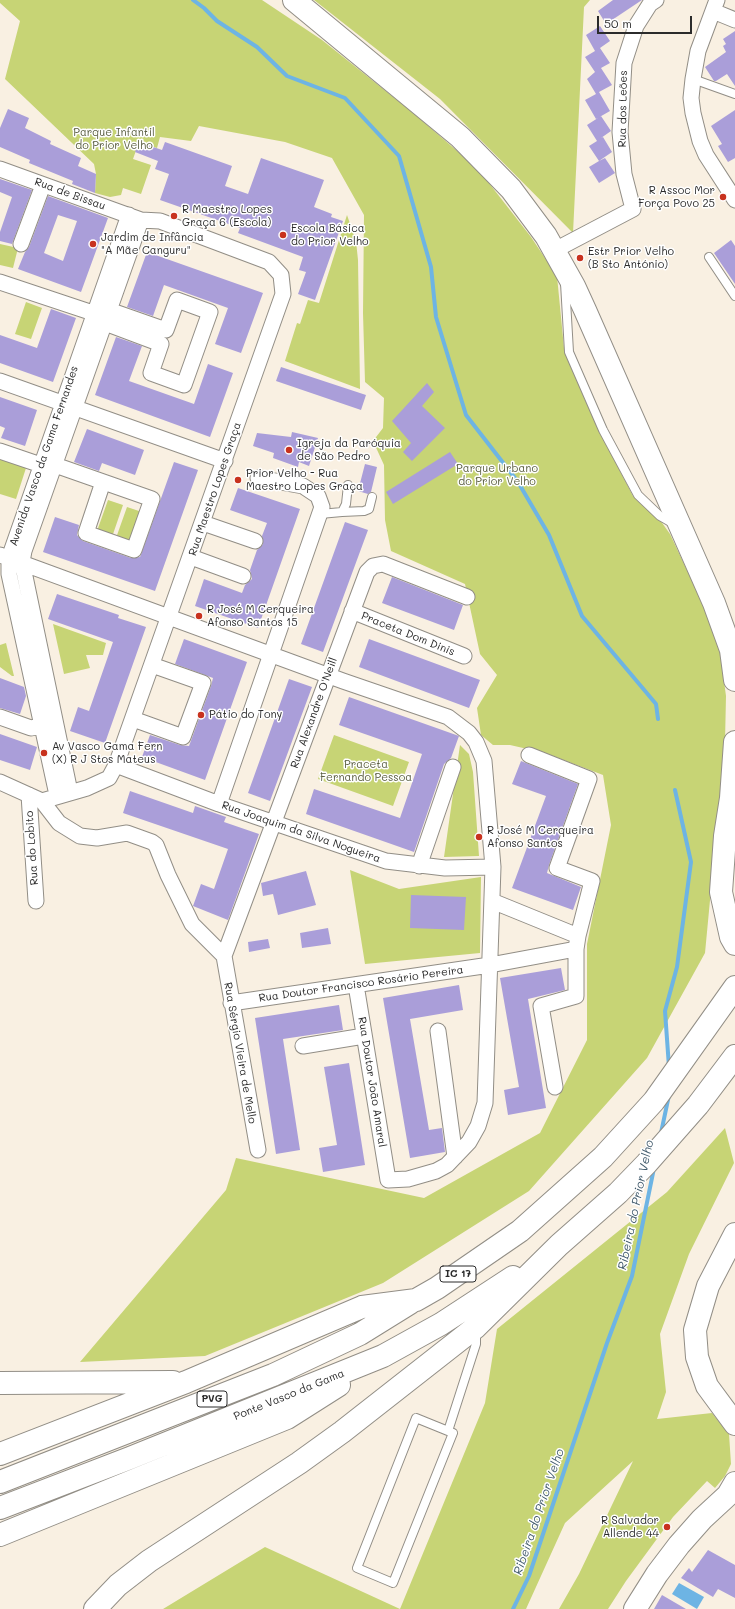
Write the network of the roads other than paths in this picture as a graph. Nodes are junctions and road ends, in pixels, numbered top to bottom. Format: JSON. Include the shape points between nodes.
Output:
{"nodes":[{"id":1,"x":294,"y":0,"type":"edge"},
{"id":2,"x":656,"y":0,"type":"edge"},
{"id":3,"x":715,"y":6,"type":"edge"},
{"id":4,"x":735,"y":20,"type":"edge"},
{"id":5,"x":692,"y":79,"type":"junction"},
{"id":6,"x":735,"y":94,"type":"edge"},
{"id":7,"x":0,"y":169,"type":"edge"},
{"id":8,"x":43,"y":185,"type":"junction"},
{"id":9,"x":735,"y":200,"type":"edge"},
{"id":10,"x":135,"y":218,"type":"junction"},
{"id":11,"x":21,"y":244,"type":"dead end"},
{"id":12,"x":709,"y":257,"type":"dead end"},
{"id":13,"x":559,"y":258,"type":"junction"},
{"id":14,"x":0,"y":282,"type":"edge"},
{"id":15,"x":735,"y":296,"type":"edge"},
{"id":16,"x":103,"y":316,"type":"junction"},
{"id":17,"x":164,"y":337,"type":"junction"},
{"id":18,"x":0,"y":381,"type":"edge"},
{"id":19,"x":68,"y":406,"type":"junction"},
{"id":20,"x":0,"y":451,"type":"edge"},
{"id":21,"x":225,"y":462,"type":"junction"},
{"id":22,"x":48,"y":465,"type":"junction"},
{"id":23,"x":258,"y":478,"type":"dead end"},
{"id":24,"x":104,"y":482,"type":"junction"},
{"id":25,"x":348,"y":485,"type":"dead end"},
{"id":26,"x":372,"y":497,"type":"dead end"},
{"id":27,"x":342,"y":512,"type":"junction"},
{"id":28,"x":320,"y":514,"type":"junction"},
{"id":29,"x":203,"y":523,"type":"junction"},
{"id":30,"x":680,"y":527,"type":"junction"},
{"id":31,"x":255,"y":542,"type":"dead end"},
{"id":32,"x":191,"y":557,"type":"junction"},
{"id":33,"x":10,"y":559,"type":"edge"},
{"id":34,"x":243,"y":576,"type":"dead end"},
{"id":35,"x":466,"y":597,"type":"dead end"},
{"id":36,"x":352,"y":611,"type":"junction"},
{"id":37,"x":170,"y":617,"type":"junction"},
{"id":38,"x":271,"y":654,"type":"junction"},
{"id":39,"x":464,"y":656,"type":"dead end"},
{"id":40,"x":152,"y":665,"type":"junction"},
{"id":41,"x":328,"y":675,"type":"junction"},
{"id":42,"x":735,"y":680,"type":"edge"},
{"id":43,"x":0,"y":717,"type":"edge"},
{"id":44,"x":133,"y":719,"type":"junction"},
{"id":45,"x":42,"y":726,"type":"junction"},
{"id":46,"x":735,"y":742,"type":"edge"},
{"id":47,"x":529,"y":755,"type":"dead end"},
{"id":48,"x":116,"y":765,"type":"junction"},
{"id":49,"x":453,"y":768,"type":"dead end"},
{"id":50,"x":0,"y":782,"type":"edge"},
{"id":51,"x":63,"y":794,"type":"junction"},
{"id":52,"x":35,"y":798,"type":"junction"},
{"id":53,"x":731,"y":798,"type":"junction"},
{"id":54,"x":219,"y":804,"type":"junction"},
{"id":55,"x":735,"y":821,"type":"edge"},
{"id":56,"x":274,"y":823,"type":"junction"},
{"id":57,"x":419,"y":866,"type":"junction"},
{"id":58,"x":493,"y":867,"type":"junction"},
{"id":59,"x":36,"y":901,"type":"dead end"},
{"id":60,"x":492,"y":901,"type":"junction"},
{"id":61,"x":577,"y":943,"type":"junction"},
{"id":62,"x":735,"y":944,"type":"edge"},
{"id":63,"x":224,"y":956,"type":"junction"},
{"id":64,"x":490,"y":965,"type":"junction"},
{"id":65,"x":356,"y":985,"type":"junction"},
{"id":66,"x":735,"y":987,"type":"edge"},
{"id":67,"x":231,"y":1003,"type":"junction"},
{"id":68,"x":438,"y":1031,"type":"dead end"},
{"id":69,"x":364,"y":1036,"type":"junction"},
{"id":70,"x":303,"y":1046,"type":"dead end"},
{"id":71,"x":735,"y":1056,"type":"edge"},
{"id":72,"x":555,"y":1087,"type":"dead end"},
{"id":73,"x":258,"y":1150,"type":"dead end"},
{"id":74,"x":455,"y":1157,"type":"junction"},
{"id":75,"x":735,"y":1234,"type":"edge"},
{"id":76,"x":558,"y":1245,"type":"junction"},
{"id":77,"x":416,"y":1300,"type":"junction"},
{"id":78,"x":476,"y":1327,"type":"junction"},
{"id":79,"x":383,"y":1356,"type":"junction"},
{"id":80,"x":186,"y":1382,"type":"junction"},
{"id":81,"x":0,"y":1383,"type":"edge"},
{"id":82,"x":731,"y":1415,"type":"edge"},
{"id":83,"x":448,"y":1431,"type":"junction"},
{"id":84,"x":0,"y":1454,"type":"edge"},
{"id":85,"x":0,"y":1482,"type":"edge"},
{"id":86,"x":733,"y":1491,"type":"edge"},
{"id":87,"x":0,"y":1508,"type":"edge"},
{"id":88,"x":0,"y":1535,"type":"edge"},
{"id":89,"x":95,"y":1609,"type":"edge"},
{"id":90,"x":635,"y":1609,"type":"edge"}],
"edges":[{"from":1,"to":13,"type":"main road","via":[[460,137],[511,189]]},
{"from":2,"to":13,"type":"street","name":"Rua dos Leões","via":[[650,4],[636,26],[624,63],[620,132],[624,174],[633,210]]},
{"from":3,"to":4,"type":"street"},
{"from":3,"to":5,"type":"street","via":[[700,42]]},
{"from":5,"to":6,"type":"lane"},
{"from":5,"to":9,"type":"street","via":[[693,113],[700,141]]},
{"from":7,"to":8,"type":"street","name":"Rua de Bissau"},
{"from":8,"to":10,"type":"street","name":"Rua de Bissau"},
{"from":8,"to":11,"type":"street"},
{"from":10,"to":16,"type":"street","name":"Avenida Vasco da Gama Fernandes"},
{"from":10,"to":21,"type":"street","name":"Rua Maestro Lopes Graça","via":[[160,221],[269,262],[280,276],[283,294]]},
{"from":12,"to":15,"type":"lane"},
{"from":13,"to":30,"type":"main road","via":[[595,332]]},
{"from":13,"to":30,"type":"lane","via":[[569,352],[594,409],[638,495],[660,516]]},
{"from":14,"to":16,"type":"street"},
{"from":16,"to":17,"type":"street"},
{"from":16,"to":19,"type":"street","name":"Avenida Vasco da Gama Fernandes"},
{"from":17,"to":17,"type":"street","via":[[151,373],[184,385],[210,312],[177,300]]},
{"from":18,"to":19,"type":"street"},
{"from":19,"to":21,"type":"street"},
{"from":19,"to":22,"type":"street","name":"Avenida Vasco da Gama Fernandes"},
{"from":20,"to":22,"type":"street"},
{"from":21,"to":29,"type":"street","name":"Rua Maestro Lopes Graça"},
{"from":22,"to":24,"type":"street"},
{"from":22,"to":33,"type":"street","name":"Avenida Vasco da Gama Fernandes","via":[[24,550]]},
{"from":23,"to":28,"type":"street","via":[[303,486],[318,496],[322,507]]},
{"from":24,"to":24,"type":"street","via":[[86,533],[134,550],[152,499]]},
{"from":25,"to":27,"type":"lane","via":[[346,504]]},
{"from":26,"to":27,"type":"lane","via":[[369,509]]},
{"from":27,"to":28,"type":"lane"},
{"from":28,"to":38,"type":"street"},
{"from":29,"to":31,"type":"street"},
{"from":29,"to":32,"type":"street","name":"Rua Maestro Lopes Graça"},
{"from":30,"to":42,"type":"main road","via":[[714,603],[731,650]]},
{"from":32,"to":34,"type":"street"},
{"from":32,"to":37,"type":"street","name":"Rua Maestro Lopes Graça"},
{"from":33,"to":37,"type":"street"},
{"from":33,"to":45,"type":"street","name":"Avenida Vasco da Gama Fernandes","via":[[9,574]]},
{"from":33,"to":51,"type":"street","name":"Avenida Vasco da Gama Fernandes"},
{"from":35,"to":36,"type":"street","name":"Rua Alexandre O'Neill","via":[[376,564],[366,572]]},
{"from":36,"to":39,"type":"street","name":"Praceta Dom Dinis"},
{"from":36,"to":41,"type":"street","name":"Rua Alexandre O'Neill"},
{"from":37,"to":38,"type":"street"},
{"from":37,"to":40,"type":"street","name":"Rua Maestro Lopes Graça"},
{"from":38,"to":41,"type":"street"},
{"from":38,"to":54,"type":"street"},
{"from":40,"to":44,"type":"street","name":"Rua Maestro Lopes Graça"},
{"from":40,"to":44,"type":"street","via":[[203,684],[183,737]]},
{"from":41,"to":56,"type":"street","name":"Rua Alexandre O'Neill"},
{"from":41,"to":58,"type":"street","via":[[448,717],[470,733],[484,761]]},
{"from":43,"to":45,"type":"street","via":[[31,728]]},
{"from":44,"to":48,"type":"street","name":"Rua Maestro Lopes Graça"},
{"from":45,"to":51,"type":"street","name":"Avenida Vasco da Gama Fernandes"},
{"from":46,"to":53,"type":"main road"},
{"from":47,"to":61,"type":"street","via":[[589,779],[557,868],[592,881]]},
{"from":48,"to":51,"type":"street","name":"Rua Maestro Lopes Graça","via":[[109,778],[87,788]]},
{"from":48,"to":54,"type":"street","name":"Rua Joaquim da Silva Nogueira"},
{"from":49,"to":57,"type":"street"},
{"from":50,"to":52,"type":"street"},
{"from":51,"to":52,"type":"street","name":"Rua Maestro Lopes Graça"},
{"from":52,"to":59,"type":"street","name":"Rua do Lobito"},
{"from":52,"to":63,"type":"street","via":[[59,823],[80,836],[97,838],[128,833],[154,844],[192,924]]},
{"from":53,"to":55,"type":"main road"},
{"from":53,"to":62,"type":"main road","via":[[725,836],[722,892],[731,937]]},
{"from":54,"to":56,"type":"street","name":"Rua Joaquim da Silva Nogueira"},
{"from":56,"to":57,"type":"street","name":"Rua Joaquim da Silva Nogueira","via":[[386,861]]},
{"from":56,"to":63,"type":"street","name":"Rua Alexandre O'Neill"},
{"from":57,"to":58,"type":"street","name":"Rua Joaquim da Silva Nogueira"},
{"from":58,"to":60,"type":"street"},
{"from":60,"to":61,"type":"street"},
{"from":60,"to":64,"type":"street"},
{"from":61,"to":64,"type":"street","name":"Rua Doutor Francisco Rosário Pereira"},
{"from":61,"to":72,"type":"street","via":[[576,996],[541,1006]]},
{"from":63,"to":67,"type":"street","name":"Rua Sérgio Vieira de Mello"},
{"from":64,"to":65,"type":"street","name":"Rua Doutor Francisco Rosário Pereira"},
{"from":64,"to":74,"type":"street","via":[[483,1112],[474,1134]]},
{"from":65,"to":67,"type":"street","name":"Rua Doutor Francisco Rosário Pereira"},
{"from":65,"to":69,"type":"street","name":"Rua Doutor João Amaral"},
{"from":66,"to":77,"type":"main road","number":"IC 17","via":[[654,1101],[622,1136],[520,1231]]},
{"from":67,"to":73,"type":"street","name":"Rua Sérgio Vieira de Mello"},
{"from":68,"to":74,"type":"street"},
{"from":69,"to":70,"type":"street"},
{"from":69,"to":74,"type":"street","name":"Rua Doutor João Amaral","via":[[388,1180],[424,1176],[436,1171]]},
{"from":71,"to":76,"type":"main road","via":[[647,1163],[618,1193]]},
{"from":75,"to":82,"type":"main road","via":[[708,1286],[695,1330],[695,1343],[707,1386]]},
{"from":76,"to":78,"type":"main road"},
{"from":76,"to":79,"type":"main road","name":"Ponte Vasco da Gama","number":"PVG","via":[[452,1318]]},
{"from":77,"to":80,"type":"main road","via":[[362,1307]]},
{"from":77,"to":85,"type":"main road","number":"PVG","via":[[360,1334],[273,1375]]},
{"from":78,"to":83,"type":"lane","via":[[476,1344]]},
{"from":78,"to":89,"type":"main road","via":[[324,1446],[168,1547],[134,1572]]},
{"from":79,"to":87,"type":"main road","name":"Ponte Vasco da Gama","number":"PVG"},
{"from":79,"to":88,"type":"main road","via":[[287,1418]]},
{"from":80,"to":81,"type":"main road"},
{"from":80,"to":84,"type":"main road"},
{"from":83,"to":83,"type":"lane","via":[[416,1418],[356,1568],[393,1582],[453,1433]]},
{"from":86,"to":90,"type":"main road","via":[[702,1519],[679,1545]]}]}
